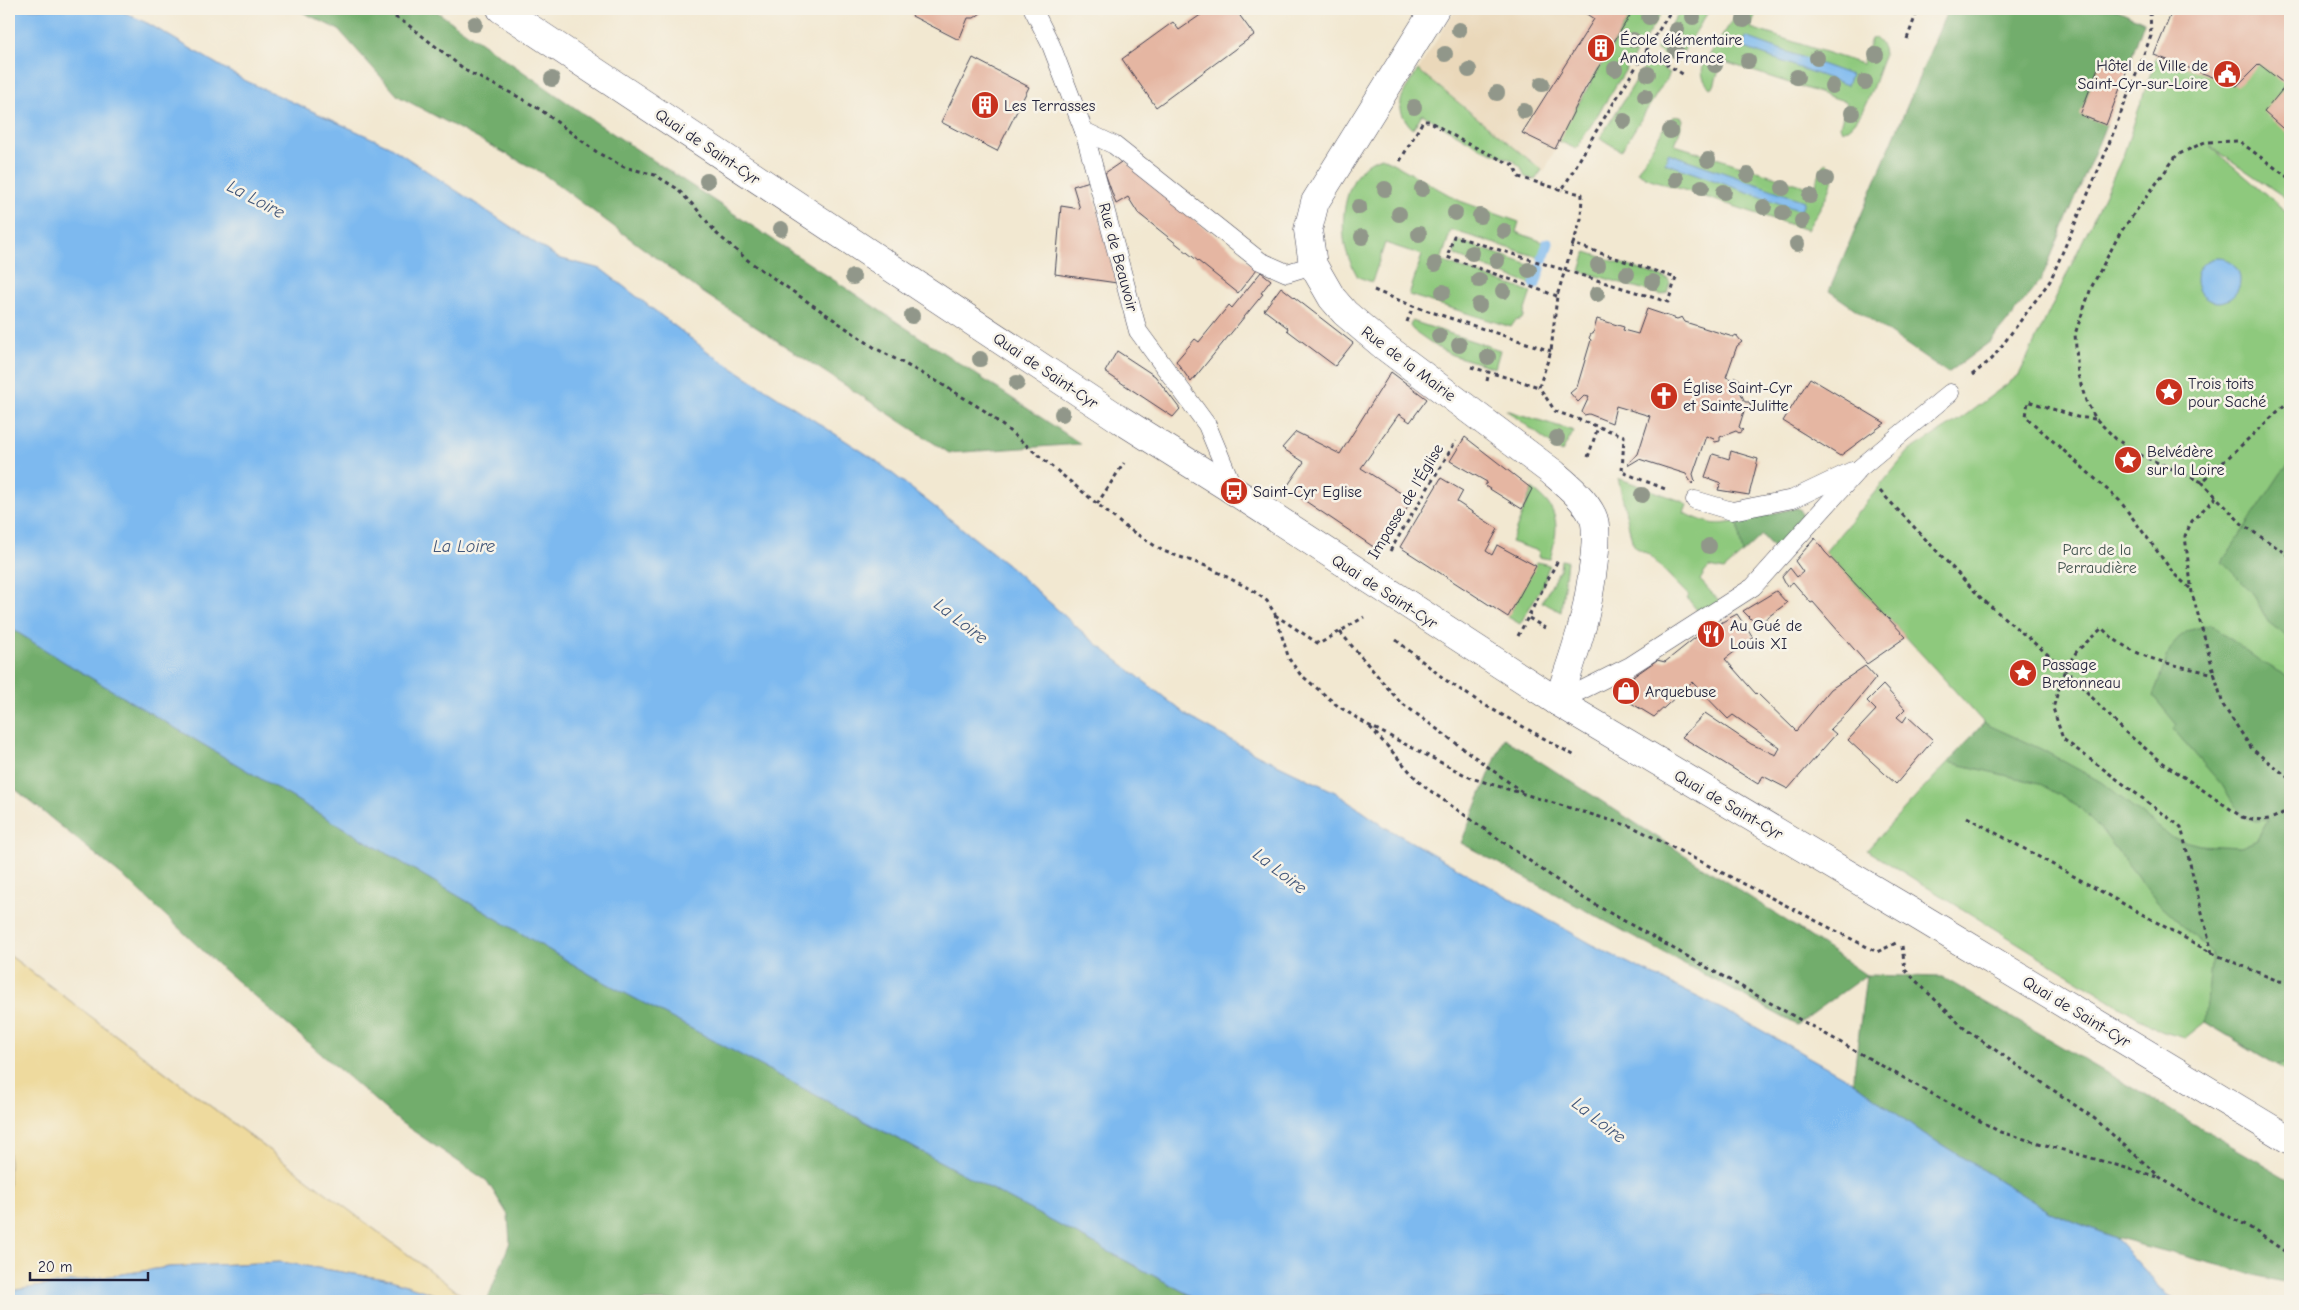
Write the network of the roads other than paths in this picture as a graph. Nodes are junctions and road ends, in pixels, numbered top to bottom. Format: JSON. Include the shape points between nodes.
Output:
{"nodes":[{"id":1,"x":501,"y":9,"type":"edge"},
{"id":2,"x":1033,"y":9,"type":"edge"},
{"id":3,"x":1435,"y":9,"type":"edge"},
{"id":4,"x":1084,"y":131,"type":"junction"},
{"id":5,"x":1313,"y":265,"type":"junction"},
{"id":6,"x":1950,"y":393,"type":"road end"},
{"id":7,"x":1860,"y":468,"type":"junction"},
{"id":8,"x":1234,"y":490,"type":"junction"},
{"id":9,"x":1695,"y":500,"type":"road end"},
{"id":10,"x":1558,"y":702,"type":"junction"},
{"id":11,"x":2290,"y":1140,"type":"edge"}],
"edges":[{"from":1,"to":8,"type":"main road","name":"Quai de Saint-Cyr","via":[[1121,420]]},
{"from":2,"to":4,"type":"lane","name":"Rue de Beauvoir","via":[[1051,45]]},
{"from":3,"to":5,"type":"main road","name":"Rue de la Mairie","via":[[1314,202],[1308,230]]},
{"from":4,"to":5,"type":"lane","via":[[1114,145],[1260,262],[1287,273]]},
{"from":4,"to":8,"type":"lane","name":"Rue de Beauvoir","via":[[1138,331],[1207,425]]},
{"from":5,"to":10,"type":"main road","name":"Rue de la Mairie","via":[[1332,298],[1361,328],[1552,472],[1572,489],[1594,517],[1593,564],[1580,635]]},
{"from":6,"to":7,"type":"lane"},
{"from":7,"to":9,"type":"lane","via":[[1793,499],[1732,511]]},
{"from":7,"to":10,"type":"lane","via":[[1753,587],[1630,666]]},
{"from":8,"to":10,"type":"main road","name":"Quai de Saint-Cyr"},
{"from":10,"to":11,"type":"main road","name":"Quai de Saint-Cyr"}]}
